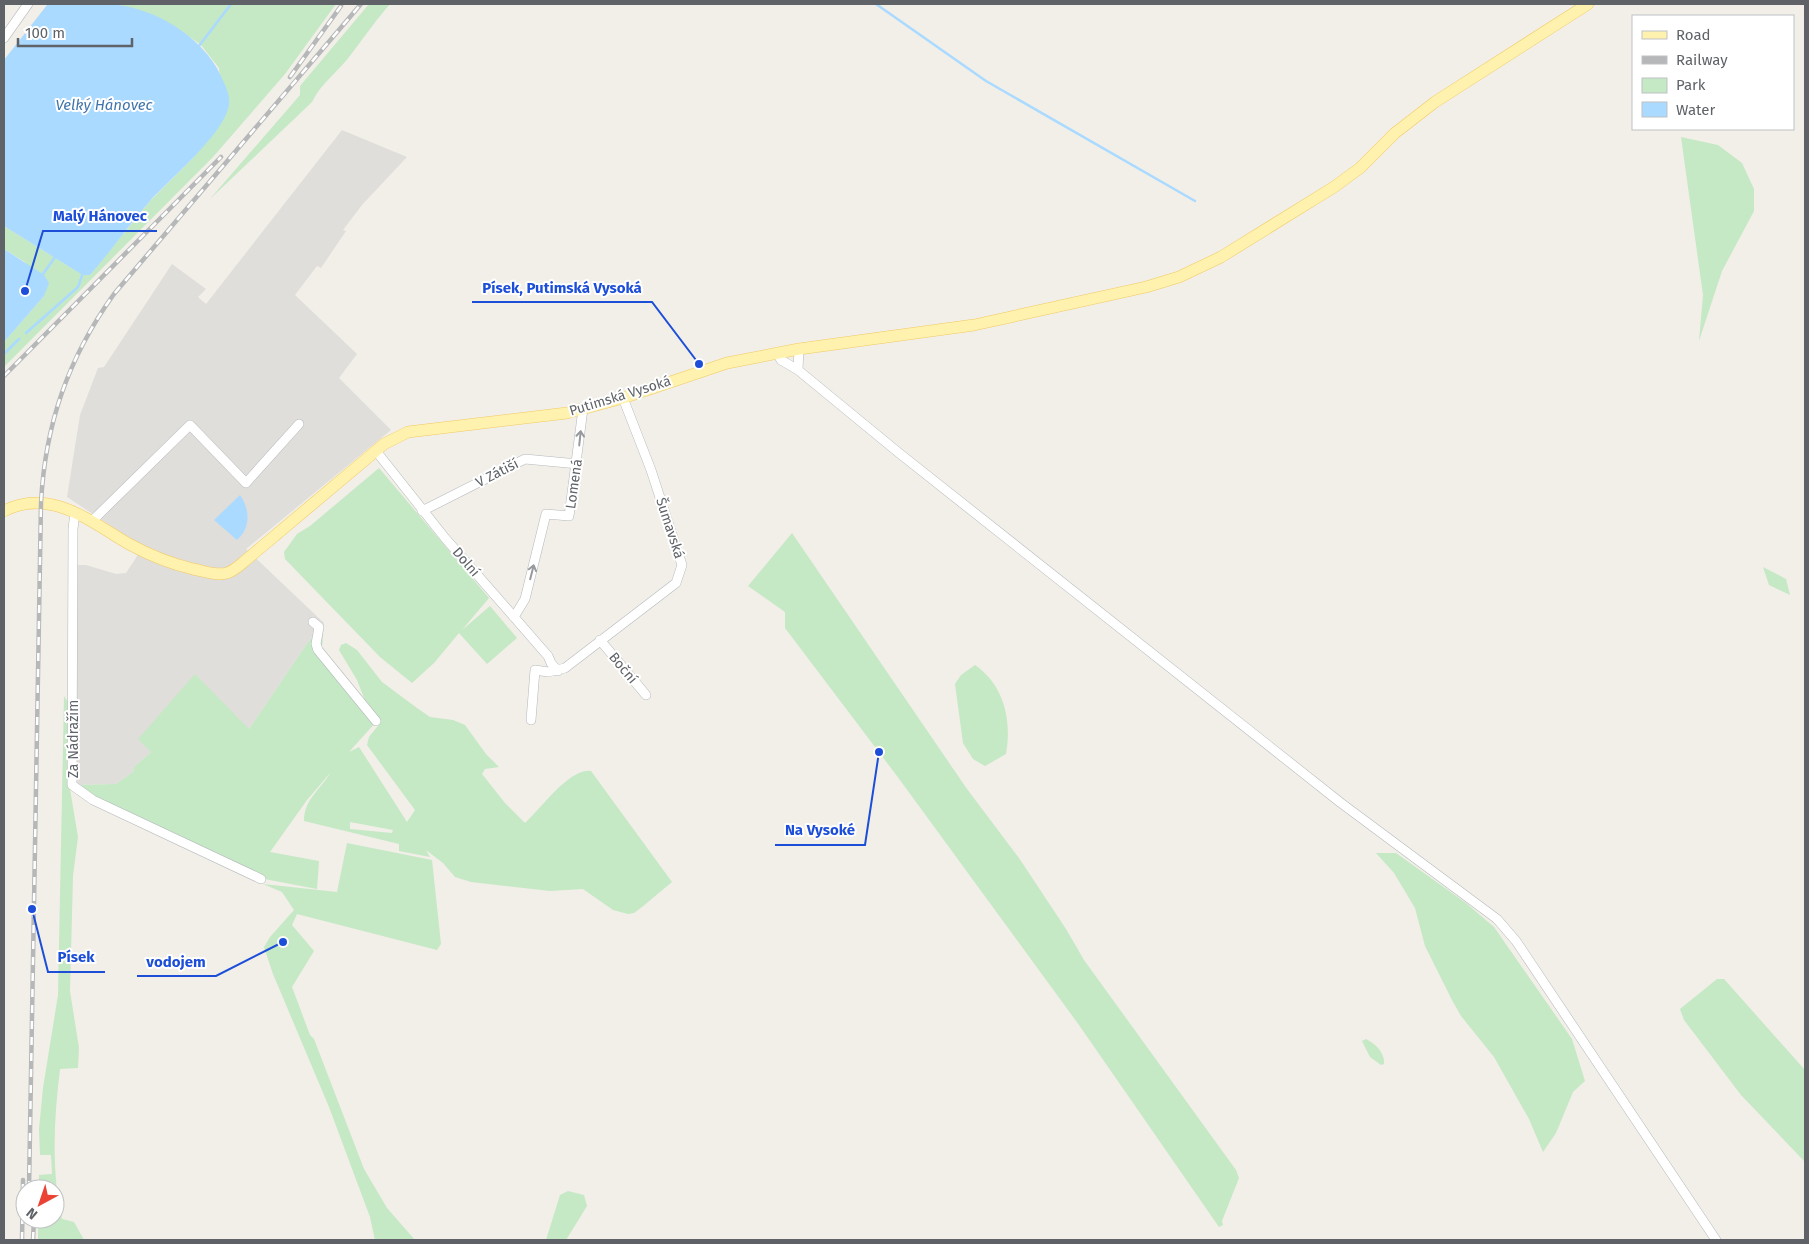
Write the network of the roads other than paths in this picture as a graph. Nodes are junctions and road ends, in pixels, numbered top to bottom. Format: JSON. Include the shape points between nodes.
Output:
{"nodes":[{"id":1,"x":28,"y":4,"type":"edge"},
{"id":2,"x":1588,"y":4,"type":"edge"},
{"id":3,"x":4,"y":38,"type":"edge"},
{"id":4,"x":799,"y":349,"type":"junction"},
{"id":5,"x":777,"y":353,"type":"junction"},
{"id":6,"x":798,"y":370,"type":"junction"},
{"id":7,"x":623,"y":398,"type":"junction"},
{"id":8,"x":583,"y":409,"type":"junction"},
{"id":9,"x":299,"y":424,"type":"dead end"},
{"id":10,"x":376,"y":451,"type":"junction"},
{"id":11,"x":578,"y":464,"type":"junction"},
{"id":12,"x":7,"y":509,"type":"edge"},
{"id":13,"x":422,"y":511,"type":"junction"},
{"id":14,"x":75,"y":512,"type":"junction"},
{"id":15,"x":92,"y":522,"type":"junction"},
{"id":16,"x":514,"y":617,"type":"junction"},
{"id":17,"x":313,"y":622,"type":"dead end"},
{"id":18,"x":600,"y":640,"type":"junction"},
{"id":19,"x":558,"y":671,"type":"junction"},
{"id":20,"x":646,"y":695,"type":"dead end"},
{"id":21,"x":531,"y":720,"type":"dead end"},
{"id":22,"x":376,"y":721,"type":"dead end"},
{"id":23,"x":261,"y":879,"type":"dead end"},
{"id":24,"x":1716,"y":1240,"type":"edge"}],
"edges":[{"from":1,"to":3,"type":"street"},
{"from":2,"to":4,"type":"main road","name":"Putimská Vysoká","via":[[1435,102],[1334,187],[1197,270],[1146,287],[974,326]]},
{"from":4,"to":5,"type":"main road","name":"Putimská Vysoká"},
{"from":4,"to":6,"type":"street"},
{"from":5,"to":6,"type":"street","via":[[781,360]]},
{"from":5,"to":7,"type":"main road","name":"Putimská Vysoká","via":[[700,371]]},
{"from":6,"to":24,"type":"street","via":[[1341,803],[1497,919],[1516,941]]},
{"from":7,"to":8,"type":"main road","name":"Putimská Vysoká"},
{"from":7,"to":18,"type":"street","name":"Šumavská","via":[[682,565],[676,583]]},
{"from":8,"to":10,"type":"main road","name":"Putimská Vysoká","via":[[421,429],[392,438]]},
{"from":11,"to":8,"type":"street","name":"Lomená","one_way":true},
{"from":9,"to":15,"type":"street","via":[[246,483],[190,425]]},
{"from":10,"to":13,"type":"street","name":"Dolní"},
{"from":10,"to":15,"type":"main road","via":[[229,572],[214,574],[179,565],[131,545]]},
{"from":11,"to":13,"type":"street","name":"V Zátiší","via":[[524,459]]},
{"from":16,"to":11,"type":"street","name":"Lomená","one_way":true,"via":[[525,599],[546,514],[569,516]]},
{"from":12,"to":14,"type":"main road","via":[[35,503]]},
{"from":13,"to":16,"type":"street","name":"Dolní"},
{"from":14,"to":15,"type":"main road"},
{"from":14,"to":23,"type":"street","name":"Za Nádražím","via":[[72,785],[93,800]]},
{"from":16,"to":19,"type":"street","name":"Dolní"},
{"from":17,"to":22,"type":"street","via":[[319,631],[318,650]]},
{"from":18,"to":19,"type":"street","name":"Šumavská"},
{"from":18,"to":20,"type":"street","name":"Boční"},
{"from":19,"to":21,"type":"street","via":[[534,670]]}]}
